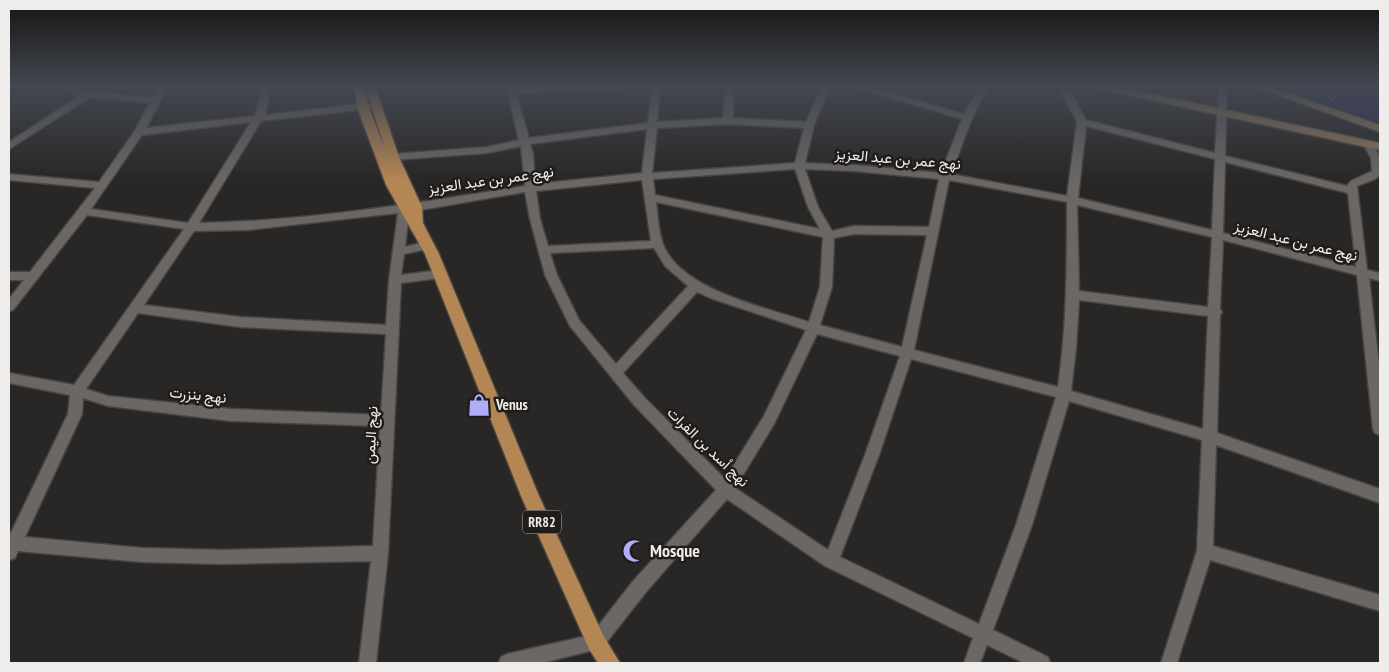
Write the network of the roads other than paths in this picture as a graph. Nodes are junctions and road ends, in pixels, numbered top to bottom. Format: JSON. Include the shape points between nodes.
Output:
{"nodes":[{"id":1,"x":53,"y":117,"type":"edge"},
{"id":2,"x":147,"y":117,"type":"edge"},
{"id":3,"x":278,"y":117,"type":"edge"},
{"id":4,"x":372,"y":117,"type":"edge"},
{"id":5,"x":374,"y":117,"type":"edge"},
{"id":6,"x":518,"y":117,"type":"edge"},
{"id":7,"x":654,"y":117,"type":"edge"},
{"id":8,"x":728,"y":117,"type":"edge"},
{"id":9,"x":812,"y":117,"type":"edge"},
{"id":10,"x":1080,"y":117,"type":"edge"},
{"id":11,"x":1221,"y":117,"type":"edge"},
{"id":12,"x":1245,"y":117,"type":"edge"},
{"id":13,"x":1327,"y":117,"type":"joint"},
{"id":14,"x":1343,"y":117,"type":"edge"},
{"id":15,"x":967,"y":118,"type":"edge"},
{"id":16,"x":257,"y":120,"type":"junction"},
{"id":17,"x":728,"y":121,"type":"junction"},
{"id":18,"x":1082,"y":122,"type":"junction"},
{"id":19,"x":809,"y":125,"type":"junction"},
{"id":20,"x":653,"y":126,"type":"junction"},
{"id":21,"x":1380,"y":131,"type":"edge"},
{"id":22,"x":139,"y":132,"type":"junction"},
{"id":23,"x":1311,"y":132,"type":"junction"},
{"id":24,"x":1329,"y":132,"type":"junction"},
{"id":25,"x":1355,"y":132,"type":"junction"},
{"id":26,"x":524,"y":142,"type":"junction"},
{"id":27,"x":9,"y":146,"type":"edge"},
{"id":28,"x":1376,"y":146,"type":"edge"},
{"id":29,"x":393,"y":157,"type":"junction"},
{"id":30,"x":1219,"y":159,"type":"junction"},
{"id":31,"x":799,"y":166,"type":"junction"},
{"id":32,"x":647,"y":176,"type":"junction"},
{"id":33,"x":945,"y":176,"type":"junction"},
{"id":34,"x":9,"y":177,"type":"edge"},
{"id":35,"x":102,"y":185,"type":"junction"},
{"id":36,"x":530,"y":188,"type":"junction"},
{"id":37,"x":1352,"y":191,"type":"junction"},
{"id":38,"x":650,"y":197,"type":"junction"},
{"id":39,"x":1072,"y":200,"type":"junction"},
{"id":40,"x":410,"y":208,"type":"junction"},
{"id":41,"x":84,"y":212,"type":"junction"},
{"id":42,"x":191,"y":226,"type":"junction"},
{"id":43,"x":933,"y":231,"type":"junction"},
{"id":44,"x":829,"y":236,"type":"junction"},
{"id":45,"x":1217,"y":236,"type":"junction"},
{"id":46,"x":657,"y":244,"type":"junction"},
{"id":47,"x":428,"y":245,"type":"junction"},
{"id":48,"x":543,"y":250,"type":"junction"},
{"id":49,"x":398,"y":252,"type":"junction"},
{"id":50,"x":1360,"y":272,"type":"junction"},
{"id":51,"x":440,"y":274,"type":"junction"},
{"id":52,"x":9,"y":276,"type":"edge"},
{"id":53,"x":33,"y":276,"type":"junction"},
{"id":54,"x":1380,"y":277,"type":"edge"},
{"id":55,"x":395,"y":280,"type":"junction"},
{"id":56,"x":695,"y":286,"type":"junction"},
{"id":57,"x":1073,"y":295,"type":"junction"},
{"id":58,"x":9,"y":307,"type":"edge"},
{"id":59,"x":134,"y":308,"type":"junction"},
{"id":60,"x":1216,"y":312,"type":"junction"},
{"id":61,"x":813,"y":328,"type":"junction"},
{"id":62,"x":392,"y":330,"type":"junction"},
{"id":63,"x":907,"y":353,"type":"junction"},
{"id":64,"x":1377,"y":360,"type":"edge"},
{"id":65,"x":615,"y":373,"type":"junction"},
{"id":66,"x":9,"y":378,"type":"edge"},
{"id":67,"x":77,"y":391,"type":"junction"},
{"id":68,"x":1064,"y":394,"type":"junction"},
{"id":69,"x":388,"y":420,"type":"junction"},
{"id":70,"x":1380,"y":429,"type":"edge"},
{"id":71,"x":1211,"y":437,"type":"junction"},
{"id":72,"x":726,"y":490,"type":"junction"},
{"id":73,"x":1380,"y":496,"type":"edge"},
{"id":74,"x":12,"y":548,"type":"edge"},
{"id":75,"x":1205,"y":550,"type":"junction"},
{"id":76,"x":380,"y":553,"type":"junction"},
{"id":77,"x":831,"y":561,"type":"junction"},
{"id":78,"x":1380,"y":603,"type":"edge"},
{"id":79,"x":984,"y":635,"type":"junction"},
{"id":80,"x":596,"y":642,"type":"junction"},
{"id":81,"x":517,"y":662,"type":"edge"},
{"id":82,"x":368,"y":663,"type":"edge"},
{"id":83,"x":610,"y":663,"type":"edge"},
{"id":84,"x":972,"y":663,"type":"edge"},
{"id":85,"x":1042,"y":663,"type":"edge"},
{"id":86,"x":1170,"y":663,"type":"edge"}],
"edges":[{"from":1,"to":27,"type":"street"},
{"from":2,"to":22,"type":"street"},
{"from":3,"to":16,"type":"street"},
{"from":4,"to":40,"type":"main road","number":"RR82","via":[[392,185]]},
{"from":5,"to":29,"type":"main road","number":"RR82"},
{"from":6,"to":26,"type":"street","name":"نهج أسد بن الفرات"},
{"from":7,"to":20,"type":"street"},
{"from":8,"to":17,"type":"street"},
{"from":9,"to":19,"type":"street"},
{"from":10,"to":18,"type":"street"},
{"from":11,"to":30,"type":"street"},
{"from":12,"to":23,"type":"street"},
{"from":13,"to":24,"type":"street","via":[[1332,126]]},
{"from":13,"to":25,"type":"street"},
{"from":14,"to":21,"type":"street"},
{"from":15,"to":33,"type":"street"},
{"from":16,"to":22,"type":"street"},
{"from":16,"to":42,"type":"street"},
{"from":17,"to":19,"type":"street"},
{"from":17,"to":20,"type":"street"},
{"from":18,"to":30,"type":"street"},
{"from":18,"to":39,"type":"street"},
{"from":19,"to":31,"type":"street"},
{"from":20,"to":26,"type":"street"},
{"from":20,"to":32,"type":"street"},
{"from":21,"to":25,"type":"street"},
{"from":22,"to":35,"type":"street"},
{"from":23,"to":24,"type":"street"},
{"from":23,"to":28,"type":"street"},
{"from":24,"to":25,"type":"street"},
{"from":25,"to":28,"type":"street"},
{"from":26,"to":29,"type":"street","via":[[487,150]]},
{"from":26,"to":36,"type":"street","name":"نهج أسد بن الفرات"},
{"from":28,"to":37,"type":"street","via":[[1377,172],[1373,177],[1352,185]]},
{"from":29,"to":40,"type":"main road","number":"RR82"},
{"from":30,"to":37,"type":"street"},
{"from":30,"to":45,"type":"street"},
{"from":31,"to":32,"type":"street","name":"نهج عمر بن عبد العزيز"},
{"from":31,"to":33,"type":"street","name":"نهج عمر بن عبد العزيز"},
{"from":31,"to":44,"type":"street","via":[[813,207]]},
{"from":32,"to":36,"type":"street","name":"نهج عمر بن عبد العزيز"},
{"from":32,"to":38,"type":"street"},
{"from":33,"to":39,"type":"street","name":"نهج عمر بن عبد العزيز"},
{"from":33,"to":43,"type":"street"},
{"from":34,"to":35,"type":"street"},
{"from":35,"to":41,"type":"street"},
{"from":36,"to":40,"type":"street","name":"نهج عمر بن عبد العزيز"},
{"from":36,"to":48,"type":"street","name":"نهج أسد بن الفرات"},
{"from":37,"to":50,"type":"street"},
{"from":38,"to":44,"type":"street"},
{"from":38,"to":46,"type":"street"},
{"from":39,"to":45,"type":"street","name":"نهج عمر بن عبد العزيز"},
{"from":39,"to":57,"type":"street"},
{"from":40,"to":42,"type":"street","name":"نهج عمر بن عبد العزيز","via":[[298,222]]},
{"from":40,"to":47,"type":"main road","number":"RR82"},
{"from":40,"to":49,"type":"street","name":"نهج اليمن"},
{"from":41,"to":42,"type":"street","name":"نهج عمر بن عبد العزيز"},
{"from":41,"to":53,"type":"street"},
{"from":42,"to":59,"type":"street"},
{"from":43,"to":44,"type":"street","via":[[854,230]]},
{"from":43,"to":63,"type":"street"},
{"from":44,"to":61,"type":"street","via":[[826,287]]},
{"from":45,"to":50,"type":"street","name":"نهج عمر بن عبد العزيز"},
{"from":45,"to":60,"type":"street"},
{"from":46,"to":48,"type":"street"},
{"from":46,"to":56,"type":"street","via":[[669,263]]},
{"from":47,"to":49,"type":"street"},
{"from":47,"to":51,"type":"main road","number":"RR82"},
{"from":48,"to":65,"type":"street","name":"نهج أسد بن الفرات","via":[[562,302],[574,323]]},
{"from":49,"to":55,"type":"street","name":"نهج اليمن"},
{"from":50,"to":54,"type":"street","name":"نهج عمر بن عبد العزيز"},
{"from":50,"to":64,"type":"street"},
{"from":51,"to":55,"type":"street"},
{"from":51,"to":80,"type":"main road","number":"RR82","via":[[530,496]]},
{"from":52,"to":53,"type":"street"},
{"from":53,"to":58,"type":"street"},
{"from":55,"to":62,"type":"street","name":"نهج اليمن"},
{"from":56,"to":61,"type":"street"},
{"from":56,"to":65,"type":"street"},
{"from":57,"to":60,"type":"street"},
{"from":57,"to":68,"type":"street"},
{"from":59,"to":62,"type":"street","via":[[240,322]]},
{"from":59,"to":67,"type":"street"},
{"from":60,"to":71,"type":"street"},
{"from":61,"to":63,"type":"street"},
{"from":61,"to":72,"type":"street","via":[[769,420]]},
{"from":62,"to":69,"type":"street","name":"نهج اليمن"},
{"from":63,"to":68,"type":"street"},
{"from":63,"to":77,"type":"street"},
{"from":64,"to":70,"type":"street"},
{"from":65,"to":72,"type":"street","name":"نهج أسد بن الفرات","via":[[677,443]]},
{"from":66,"to":67,"type":"street","name":"نهج بنزرت"},
{"from":67,"to":69,"type":"street","name":"نهج بنزرت","via":[[108,401],[231,415]]},
{"from":67,"to":74,"type":"street","via":[[75,414]]},
{"from":68,"to":71,"type":"street"},
{"from":68,"to":79,"type":"street","via":[[1024,525]]},
{"from":69,"to":76,"type":"street","name":"نهج اليمن"},
{"from":71,"to":73,"type":"street"},
{"from":71,"to":75,"type":"street"},
{"from":72,"to":77,"type":"street","name":"نهج أسد بن الفرات"},
{"from":72,"to":80,"type":"street","via":[[640,586]]},
{"from":74,"to":76,"type":"street","via":[[223,557]]},
{"from":75,"to":78,"type":"street"},
{"from":75,"to":86,"type":"street"},
{"from":76,"to":82,"type":"street","name":"نهج اليمن"},
{"from":77,"to":79,"type":"street","name":"نهج أسد بن الفرات"},
{"from":79,"to":84,"type":"street"},
{"from":79,"to":85,"type":"street","name":"نهج أسد بن الفرات"},
{"from":80,"to":81,"type":"street"},
{"from":80,"to":83,"type":"main road","number":"RR82"}]}
